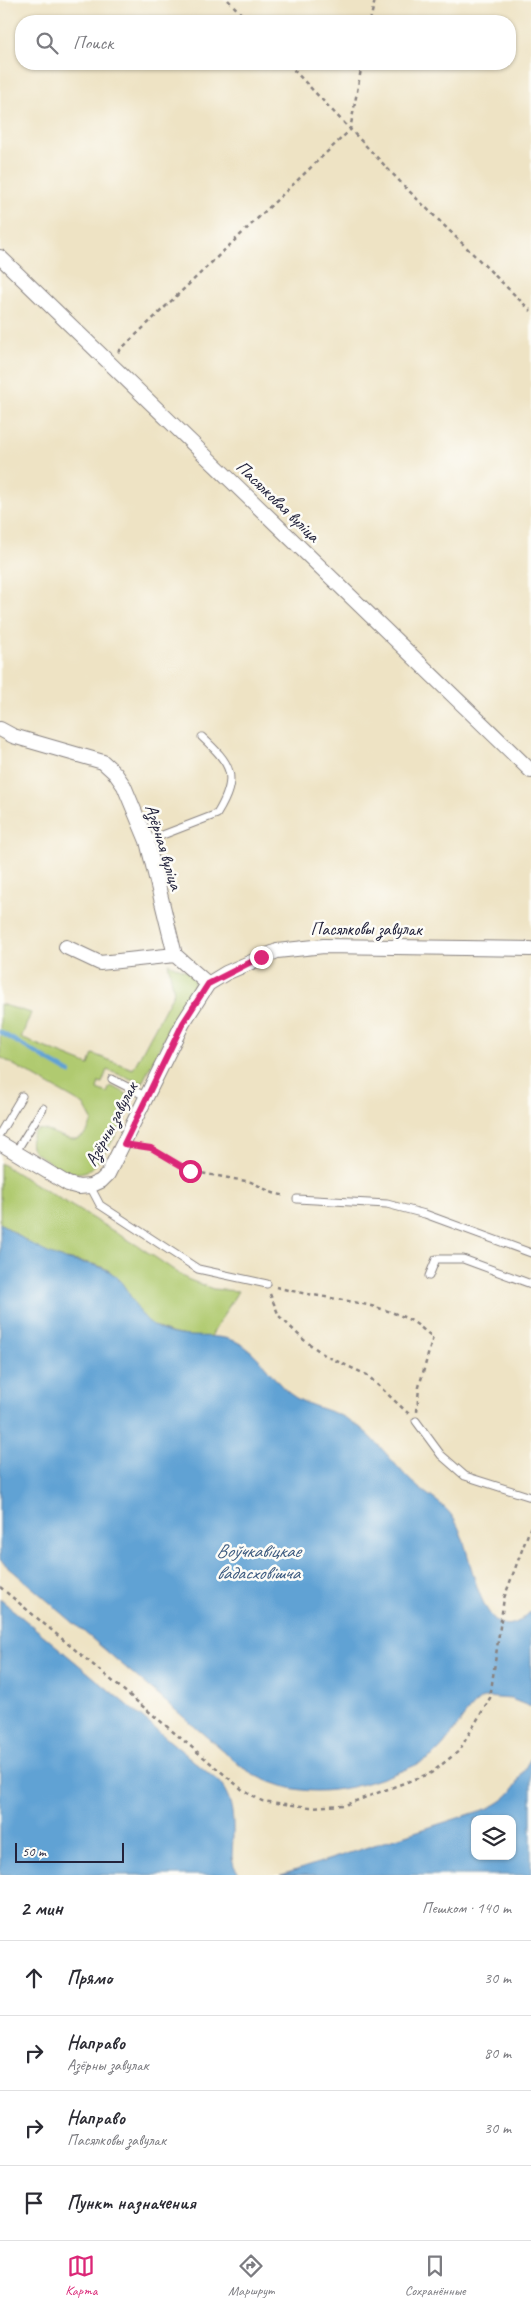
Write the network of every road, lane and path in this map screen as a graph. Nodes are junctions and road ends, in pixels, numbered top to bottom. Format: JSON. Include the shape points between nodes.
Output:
{"nodes":[{"id":1,"x":228,"y":0,"type":"edge"},
{"id":2,"x":374,"y":0,"type":"edge"},
{"id":3,"x":242,"y":15,"type":"edge"},
{"id":4,"x":371,"y":15,"type":"edge"},
{"id":5,"x":294,"y":70,"type":"edge"},
{"id":6,"x":361,"y":70,"type":"edge"},
{"id":7,"x":350,"y":130,"type":"junction"},
{"id":8,"x":0,"y":257,"type":"edge"},
{"id":9,"x":531,"y":311,"type":"edge"},
{"id":10,"x":108,"y":362,"type":"junction"},
{"id":11,"x":0,"y":729,"type":"edge"},
{"id":12,"x":202,"y":737,"type":"dead end"},
{"id":13,"x":531,"y":771,"type":"edge"},
{"id":14,"x":147,"y":841,"type":"junction"},
{"id":15,"x":66,"y":947,"type":"dead end"},
{"id":16,"x":531,"y":949,"type":"edge"},
{"id":17,"x":175,"y":956,"type":"junction"},
{"id":18,"x":208,"y":984,"type":"junction"},
{"id":19,"x":112,"y":1079,"type":"dead end"},
{"id":20,"x":22,"y":1096,"type":"dead end"},
{"id":21,"x":147,"y":1097,"type":"junction"},
{"id":22,"x":43,"y":1108,"type":"dead end"},
{"id":23,"x":0,"y":1133,"type":"edge"},
{"id":24,"x":0,"y":1143,"type":"edge"},
{"id":25,"x":124,"y":1144,"type":"junction"},
{"id":26,"x":15,"y":1152,"type":"junction"},
{"id":27,"x":90,"y":1186,"type":"junction"},
{"id":28,"x":297,"y":1199,"type":"joint"},
{"id":29,"x":531,"y":1253,"type":"edge"},
{"id":30,"x":429,"y":1276,"type":"dead end"},
{"id":31,"x":267,"y":1284,"type":"junction"},
{"id":32,"x":531,"y":1284,"type":"edge"},
{"id":33,"x":416,"y":1421,"type":"junction"},
{"id":34,"x":531,"y":1497,"type":"edge"},
{"id":35,"x":531,"y":1526,"type":"edge"},
{"id":36,"x":0,"y":1587,"type":"edge"}],
"edges":[{"from":1,"to":3,"type":"path"},
{"from":2,"to":4,"type":"path"},
{"from":5,"to":7,"type":"path"},
{"from":6,"to":7,"type":"path"},
{"from":7,"to":9,"type":"path"},
{"from":7,"to":10,"type":"path"},
{"from":8,"to":10,"type":"street","name":"Пасялковая вуліца"},
{"from":10,"to":13,"type":"street","name":"Пасялковая вуліца"},
{"from":11,"to":14,"type":"street","name":"Азёрная вуліца","via":[[13,736],[103,762],[124,786]]},
{"from":12,"to":14,"type":"lane","via":[[224,758],[229,768],[230,780],[224,803],[217,814]]},
{"from":14,"to":17,"type":"street","name":"Азёрная вуліца"},
{"from":15,"to":17,"type":"street","via":[[100,962]]},
{"from":16,"to":18,"type":"street","name":"Пасялковы завулак","via":[[302,948],[261,957]]},
{"from":17,"to":18,"type":"street"},
{"from":18,"to":21,"type":"street","name":"Азёрны завулак","via":[[183,1023]]},
{"from":19,"to":21,"type":"lane"},
{"from":20,"to":23,"type":"lane"},
{"from":21,"to":25,"type":"street","name":"Азёрны завулак"},
{"from":22,"to":26,"type":"lane"},
{"from":24,"to":26,"type":"street","name":"Азёрны завулак"},
{"from":25,"to":27,"type":"street","name":"Азёрны завулак","via":[[108,1174]]},
{"from":25,"to":28,"type":"path","via":[[151,1148],[190,1171],[251,1182],[273,1193]]},
{"from":26,"to":27,"type":"street","name":"Азёрны завулак","via":[[68,1184]]},
{"from":27,"to":31,"type":"lane","via":[[100,1205],[198,1269]]},
{"from":28,"to":29,"type":"lane","via":[[387,1204],[425,1214]]},
{"from":30,"to":32,"type":"lane","via":[[436,1259],[463,1259]]},
{"from":31,"to":33,"type":"path","via":[[279,1316],[304,1340],[326,1356],[367,1375]]},
{"from":31,"to":33,"type":"path","via":[[303,1294],[366,1304],[409,1319],[433,1338],[419,1386]]},
{"from":33,"to":34,"type":"lane","via":[[441,1454],[465,1476]]},
{"from":35,"to":36,"type":"path","via":[[504,1598],[490,1698],[459,1751],[431,1774],[345,1806],[310,1807],[262,1801],[244,1791]]}]}
